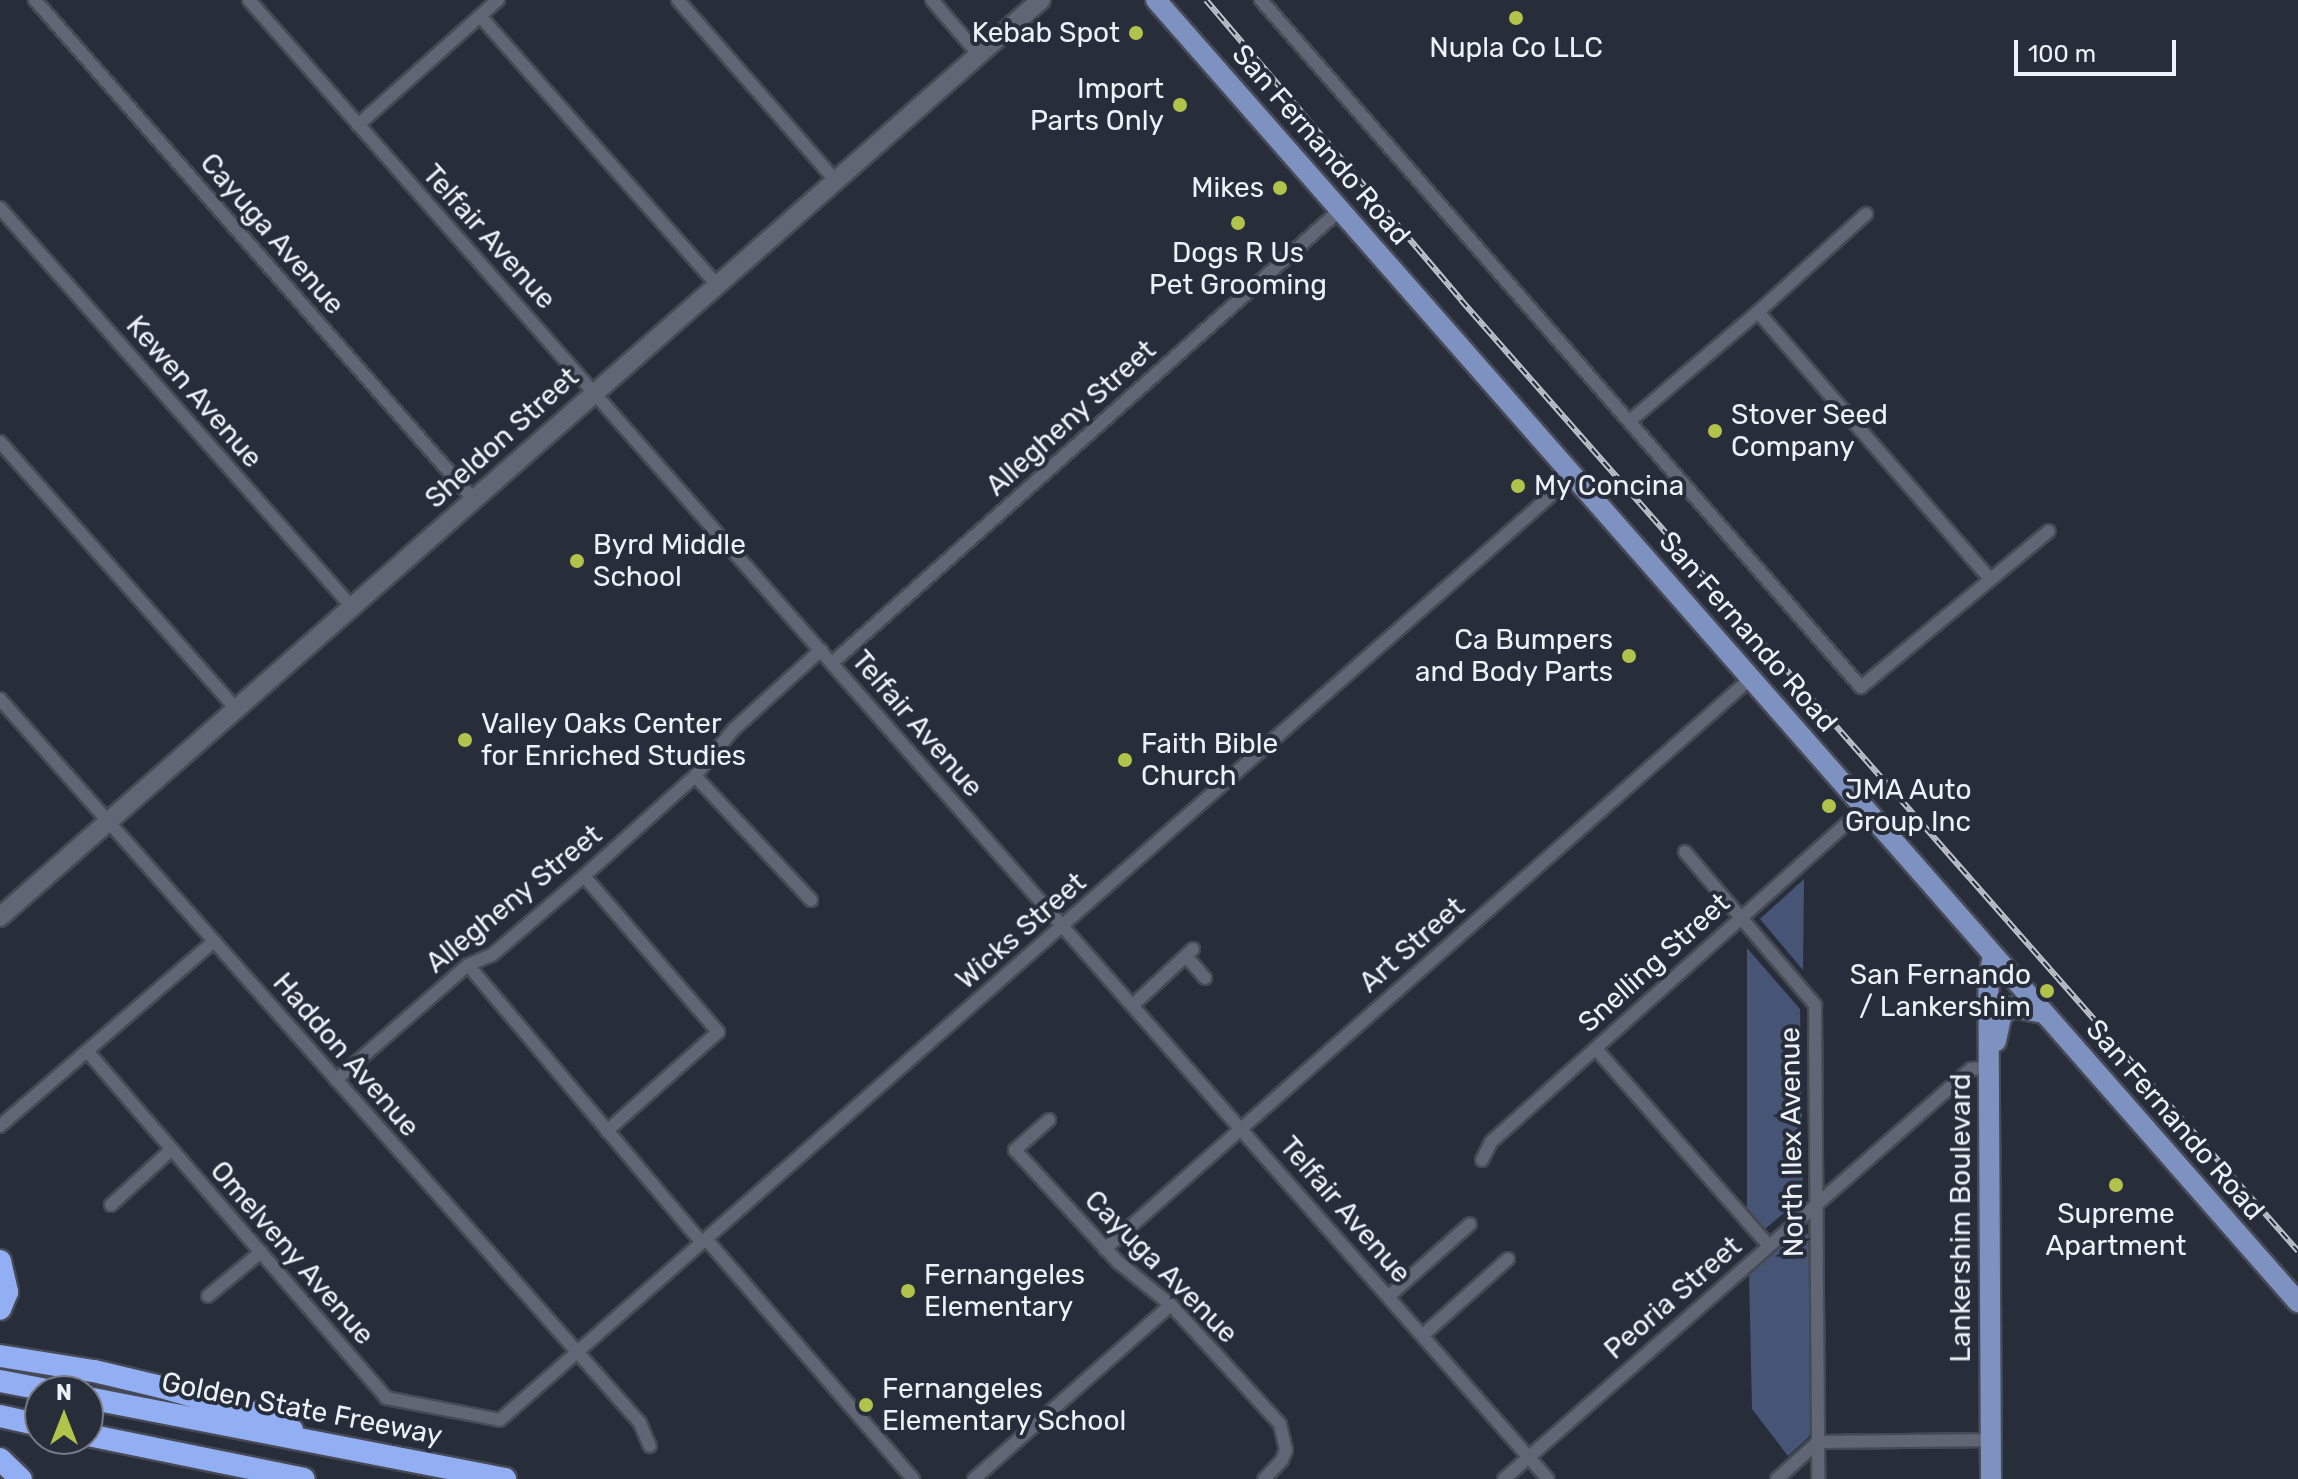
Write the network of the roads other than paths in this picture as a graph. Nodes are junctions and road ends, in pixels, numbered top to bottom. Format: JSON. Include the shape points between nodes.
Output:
{"nodes":[{"id":1,"x":35,"y":0,"type":"edge"},
{"id":2,"x":249,"y":0,"type":"edge"},
{"id":3,"x":498,"y":0,"type":"edge"},
{"id":4,"x":678,"y":0,"type":"edge"},
{"id":5,"x":932,"y":0,"type":"edge"},
{"id":6,"x":1041,"y":0,"type":"edge"},
{"id":7,"x":1156,"y":0,"type":"edge"},
{"id":8,"x":1261,"y":0,"type":"edge"},
{"id":9,"x":480,"y":16,"type":"junction"},
{"id":10,"x":979,"y":55,"type":"junction"},
{"id":11,"x":358,"y":125,"type":"junction"},
{"id":12,"x":835,"y":180,"type":"junction"},
{"id":13,"x":0,"y":208,"type":"edge"},
{"id":14,"x":1341,"y":209,"type":"junction"},
{"id":15,"x":1866,"y":214,"type":"dead end"},
{"id":16,"x":717,"y":285,"type":"junction"},
{"id":17,"x":1758,"y":312,"type":"junction"},
{"id":18,"x":595,"y":393,"type":"junction"},
{"id":19,"x":1631,"y":420,"type":"junction"},
{"id":20,"x":0,"y":442,"type":"edge"},
{"id":21,"x":1573,"y":476,"type":"junction"},
{"id":22,"x":474,"y":500,"type":"junction"},
{"id":23,"x":2049,"y":531,"type":"dead end"},
{"id":24,"x":1990,"y":579,"type":"junction"},
{"id":25,"x":352,"y":607,"type":"junction"},
{"id":26,"x":821,"y":650,"type":"junction"},
{"id":27,"x":832,"y":663,"type":"junction"},
{"id":28,"x":1751,"y":678,"type":"junction"},
{"id":29,"x":0,"y":699,"type":"edge"},
{"id":30,"x":236,"y":709,"type":"junction"},
{"id":31,"x":695,"y":776,"type":"junction"},
{"id":32,"x":1865,"y":807,"type":"junction"},
{"id":33,"x":110,"y":821,"type":"junction"},
{"id":34,"x":1685,"y":852,"type":"dead end"},
{"id":35,"x":584,"y":876,"type":"junction"},
{"id":36,"x":811,"y":900,"type":"dead end"},
{"id":37,"x":0,"y":917,"type":"edge"},
{"id":38,"x":1740,"y":917,"type":"junction"},
{"id":39,"x":1063,"y":927,"type":"junction"},
{"id":40,"x":214,"y":941,"type":"junction"},
{"id":41,"x":1993,"y":957,"type":"junction"},
{"id":42,"x":468,"y":965,"type":"junction"},
{"id":43,"x":1205,"y":978,"type":"dead end"},
{"id":44,"x":1133,"y":1005,"type":"junction"},
{"id":45,"x":2043,"y":1013,"type":"junction"},
{"id":46,"x":1596,"y":1049,"type":"junction"},
{"id":47,"x":87,"y":1051,"type":"junction"},
{"id":48,"x":1988,"y":1068,"type":"junction"},
{"id":49,"x":336,"y":1080,"type":"junction"},
{"id":50,"x":1049,"y":1120,"type":"dead end"},
{"id":51,"x":0,"y":1126,"type":"edge"},
{"id":52,"x":1240,"y":1127,"type":"junction"},
{"id":53,"x":607,"y":1131,"type":"junction"},
{"id":54,"x":171,"y":1150,"type":"junction"},
{"id":55,"x":1482,"y":1160,"type":"dead end"},
{"id":56,"x":111,"y":1205,"type":"dead end"},
{"id":57,"x":1817,"y":1205,"type":"junction"},
{"id":58,"x":1463,"y":1225,"type":"dead end"},
{"id":59,"x":704,"y":1241,"type":"junction"},
{"id":60,"x":1769,"y":1246,"type":"junction"},
{"id":61,"x":1105,"y":1249,"type":"junction"},
{"id":62,"x":261,"y":1252,"type":"junction"},
{"id":63,"x":1508,"y":1259,"type":"dead end"},
{"id":64,"x":0,"y":1261,"type":"edge"},
{"id":65,"x":208,"y":1296,"type":"dead end"},
{"id":66,"x":1389,"y":1296,"type":"junction"},
{"id":67,"x":2298,"y":1302,"type":"edge"},
{"id":68,"x":1171,"y":1305,"type":"junction"},
{"id":69,"x":0,"y":1309,"type":"edge"},
{"id":70,"x":1423,"y":1335,"type":"junction"},
{"id":71,"x":579,"y":1354,"type":"junction"},
{"id":72,"x":0,"y":1356,"type":"edge"},
{"id":73,"x":0,"y":1381,"type":"edge"},
{"id":74,"x":24,"y":1386,"type":"edge"},
{"id":75,"x":104,"y":1401,"type":"edge"},
{"id":76,"x":0,"y":1416,"type":"edge"},
{"id":77,"x":500,"y":1420,"type":"joint"},
{"id":78,"x":24,"y":1421,"type":"edge"},
{"id":79,"x":104,"y":1438,"type":"edge"},
{"id":80,"x":1991,"y":1440,"type":"junction"},
{"id":81,"x":309,"y":1441,"type":"junction"},
{"id":82,"x":1818,"y":1442,"type":"junction"},
{"id":83,"x":650,"y":1446,"type":"dead end"},
{"id":84,"x":1529,"y":1456,"type":"junction"},
{"id":85,"x":0,"y":1459,"type":"edge"},
{"id":86,"x":21,"y":1479,"type":"edge"},
{"id":87,"x":304,"y":1479,"type":"edge"},
{"id":88,"x":504,"y":1479,"type":"edge"},
{"id":89,"x":913,"y":1479,"type":"edge"},
{"id":90,"x":974,"y":1479,"type":"edge"},
{"id":91,"x":1264,"y":1479,"type":"edge"},
{"id":92,"x":1504,"y":1479,"type":"edge"},
{"id":93,"x":1548,"y":1479,"type":"edge"},
{"id":94,"x":1777,"y":1479,"type":"edge"},
{"id":95,"x":1818,"y":1479,"type":"edge"},
{"id":96,"x":1991,"y":1479,"type":"edge"}],
"edges":[{"from":1,"to":22,"type":"street","name":"Cayuga Avenue"},
{"from":2,"to":11,"type":"street","name":"Telfair Avenue"},
{"from":3,"to":9,"type":"street"},
{"from":4,"to":12,"type":"street"},
{"from":5,"to":10,"type":"street"},
{"from":6,"to":10,"type":"main road","name":"Sheldon Street"},
{"from":7,"to":14,"type":"main road","name":"San Fernando Road"},
{"from":8,"to":19,"type":"street","name":"San Fernando Road"},
{"from":9,"to":11,"type":"street"},
{"from":9,"to":16,"type":"street"},
{"from":10,"to":12,"type":"main road","name":"Sheldon Street"},
{"from":11,"to":18,"type":"street","name":"Telfair Avenue"},
{"from":12,"to":16,"type":"main road","name":"Sheldon Street"},
{"from":13,"to":25,"type":"street","name":"Kewen Avenue"},
{"from":14,"to":21,"type":"main road","name":"San Fernando Road"},
{"from":14,"to":27,"type":"street","name":"Allegheny Street"},
{"from":15,"to":17,"type":"street"},
{"from":16,"to":18,"type":"main road","name":"Sheldon Street"},
{"from":17,"to":19,"type":"street"},
{"from":17,"to":24,"type":"street"},
{"from":18,"to":22,"type":"main road","name":"Sheldon Street"},
{"from":18,"to":26,"type":"street","name":"Telfair Avenue"},
{"from":19,"to":24,"type":"street","name":"San Fernando Road","via":[[1861,687]]},
{"from":20,"to":30,"type":"street"},
{"from":21,"to":28,"type":"main road","name":"San Fernando Road"},
{"from":21,"to":39,"type":"street","name":"Wicks Street"},
{"from":22,"to":25,"type":"main road","name":"Sheldon Street"},
{"from":23,"to":24,"type":"street"},
{"from":25,"to":30,"type":"main road","name":"Sheldon Street"},
{"from":26,"to":27,"type":"street","name":"Telfair Avenue"},
{"from":26,"to":31,"type":"street","name":"Allegheny Street","via":[[733,730]]},
{"from":27,"to":39,"type":"street","name":"Telfair Avenue"},
{"from":28,"to":32,"type":"main road","name":"San Fernando Road"},
{"from":28,"to":52,"type":"street","name":"Art Street"},
{"from":29,"to":33,"type":"street","name":"Haddon Avenue"},
{"from":30,"to":33,"type":"main road","name":"Sheldon Street"},
{"from":31,"to":35,"type":"street","name":"Allegheny Street"},
{"from":31,"to":36,"type":"street"},
{"from":32,"to":38,"type":"street","name":"Snelling Street"},
{"from":32,"to":41,"type":"main road","name":"San Fernando Road"},
{"from":33,"to":37,"type":"main road","name":"Sheldon Street"},
{"from":33,"to":40,"type":"street","name":"Haddon Avenue"},
{"from":34,"to":38,"type":"street","name":"North Ilex Avenue"},
{"from":35,"to":42,"type":"street","name":"Allegheny Street","via":[[492,955]]},
{"from":35,"to":53,"type":"street","via":[[718,1032]]},
{"from":38,"to":46,"type":"street","name":"Snelling Street"},
{"from":38,"to":57,"type":"street","name":"North Ilex Avenue","via":[[1815,1005]]},
{"from":39,"to":44,"type":"street","name":"Telfair Avenue"},
{"from":39,"to":59,"type":"street","name":"Wicks Street"},
{"from":40,"to":47,"type":"street"},
{"from":40,"to":49,"type":"street","name":"Haddon Avenue"},
{"from":41,"to":45,"type":"main road","name":"San Fernando Road"},
{"from":41,"to":48,"type":"main road","name":"Lankershim Boulevard"},
{"from":42,"to":49,"type":"street","name":"Allegheny Street"},
{"from":42,"to":53,"type":"street"},
{"from":43,"to":44,"type":"street","via":[[1190,952]]},
{"from":44,"to":52,"type":"street","name":"Telfair Avenue"},
{"from":45,"to":48,"type":"main road","via":[[2020,1006],[2006,1011]]},
{"from":45,"to":67,"type":"main road","name":"San Fernando Road"},
{"from":46,"to":55,"type":"street","name":"Snelling Street","via":[[1491,1142]]},
{"from":46,"to":60,"type":"street"},
{"from":47,"to":51,"type":"street"},
{"from":47,"to":54,"type":"street","name":"Omelveny Avenue"},
{"from":48,"to":57,"type":"street","name":"Peoria Street","via":[[1971,1069]]},
{"from":48,"to":80,"type":"main road","name":"Lankershim Boulevard"},
{"from":49,"to":71,"type":"street","name":"Haddon Avenue"},
{"from":50,"to":61,"type":"street","name":"Cayuga Avenue","via":[[1015,1150]]},
{"from":52,"to":61,"type":"street","name":"Art Street"},
{"from":52,"to":66,"type":"street","name":"Telfair Avenue"},
{"from":53,"to":59,"type":"street"},
{"from":54,"to":56,"type":"street"},
{"from":54,"to":62,"type":"street","name":"Omelveny Avenue"},
{"from":57,"to":60,"type":"street","name":"Peoria Street"},
{"from":57,"to":82,"type":"street","name":"North Ilex Avenue"},
{"from":58,"to":66,"type":"street"},
{"from":59,"to":71,"type":"street","name":"Wicks Street"},
{"from":59,"to":89,"type":"street"},
{"from":60,"to":84,"type":"street","name":"Peoria Street"},
{"from":61,"to":68,"type":"street","name":"Cayuga Avenue"},
{"from":62,"to":65,"type":"street"},
{"from":62,"to":77,"type":"street","name":"Omelveny Avenue","via":[[386,1398]]},
{"from":63,"to":70,"type":"street"},
{"from":64,"to":69,"type":"highway","via":[[7,1292]]},
{"from":66,"to":70,"type":"street","name":"Telfair Avenue"},
{"from":68,"to":90,"type":"street"},
{"from":68,"to":91,"type":"street","name":"Cayuga Avenue","via":[[1280,1424],[1286,1442],[1282,1460]]},
{"from":70,"to":84,"type":"street","name":"Telfair Avenue"},
{"from":71,"to":77,"type":"street","name":"Wicks Street"},
{"from":71,"to":83,"type":"street","name":"Haddon Avenue","via":[[640,1423]]},
{"from":72,"to":81,"type":"highway","via":[[161,1387],[273,1419]]},
{"from":73,"to":74,"type":"highway"},
{"from":75,"to":81,"type":"highway","name":"Golden State Freeway"},
{"from":76,"to":78,"type":"highway"},
{"from":79,"to":87,"type":"highway"},
{"from":80,"to":82,"type":"street"},
{"from":80,"to":96,"type":"main road","name":"Lankershim Boulevard"},
{"from":81,"to":88,"type":"highway","name":"Golden State Freeway"},
{"from":82,"to":94,"type":"street"},
{"from":82,"to":95,"type":"street","name":"North Ilex Avenue"},
{"from":84,"to":92,"type":"street","name":"Peoria Street"},
{"from":84,"to":93,"type":"street","name":"Telfair Avenue"},
{"from":85,"to":86,"type":"highway"}]}
